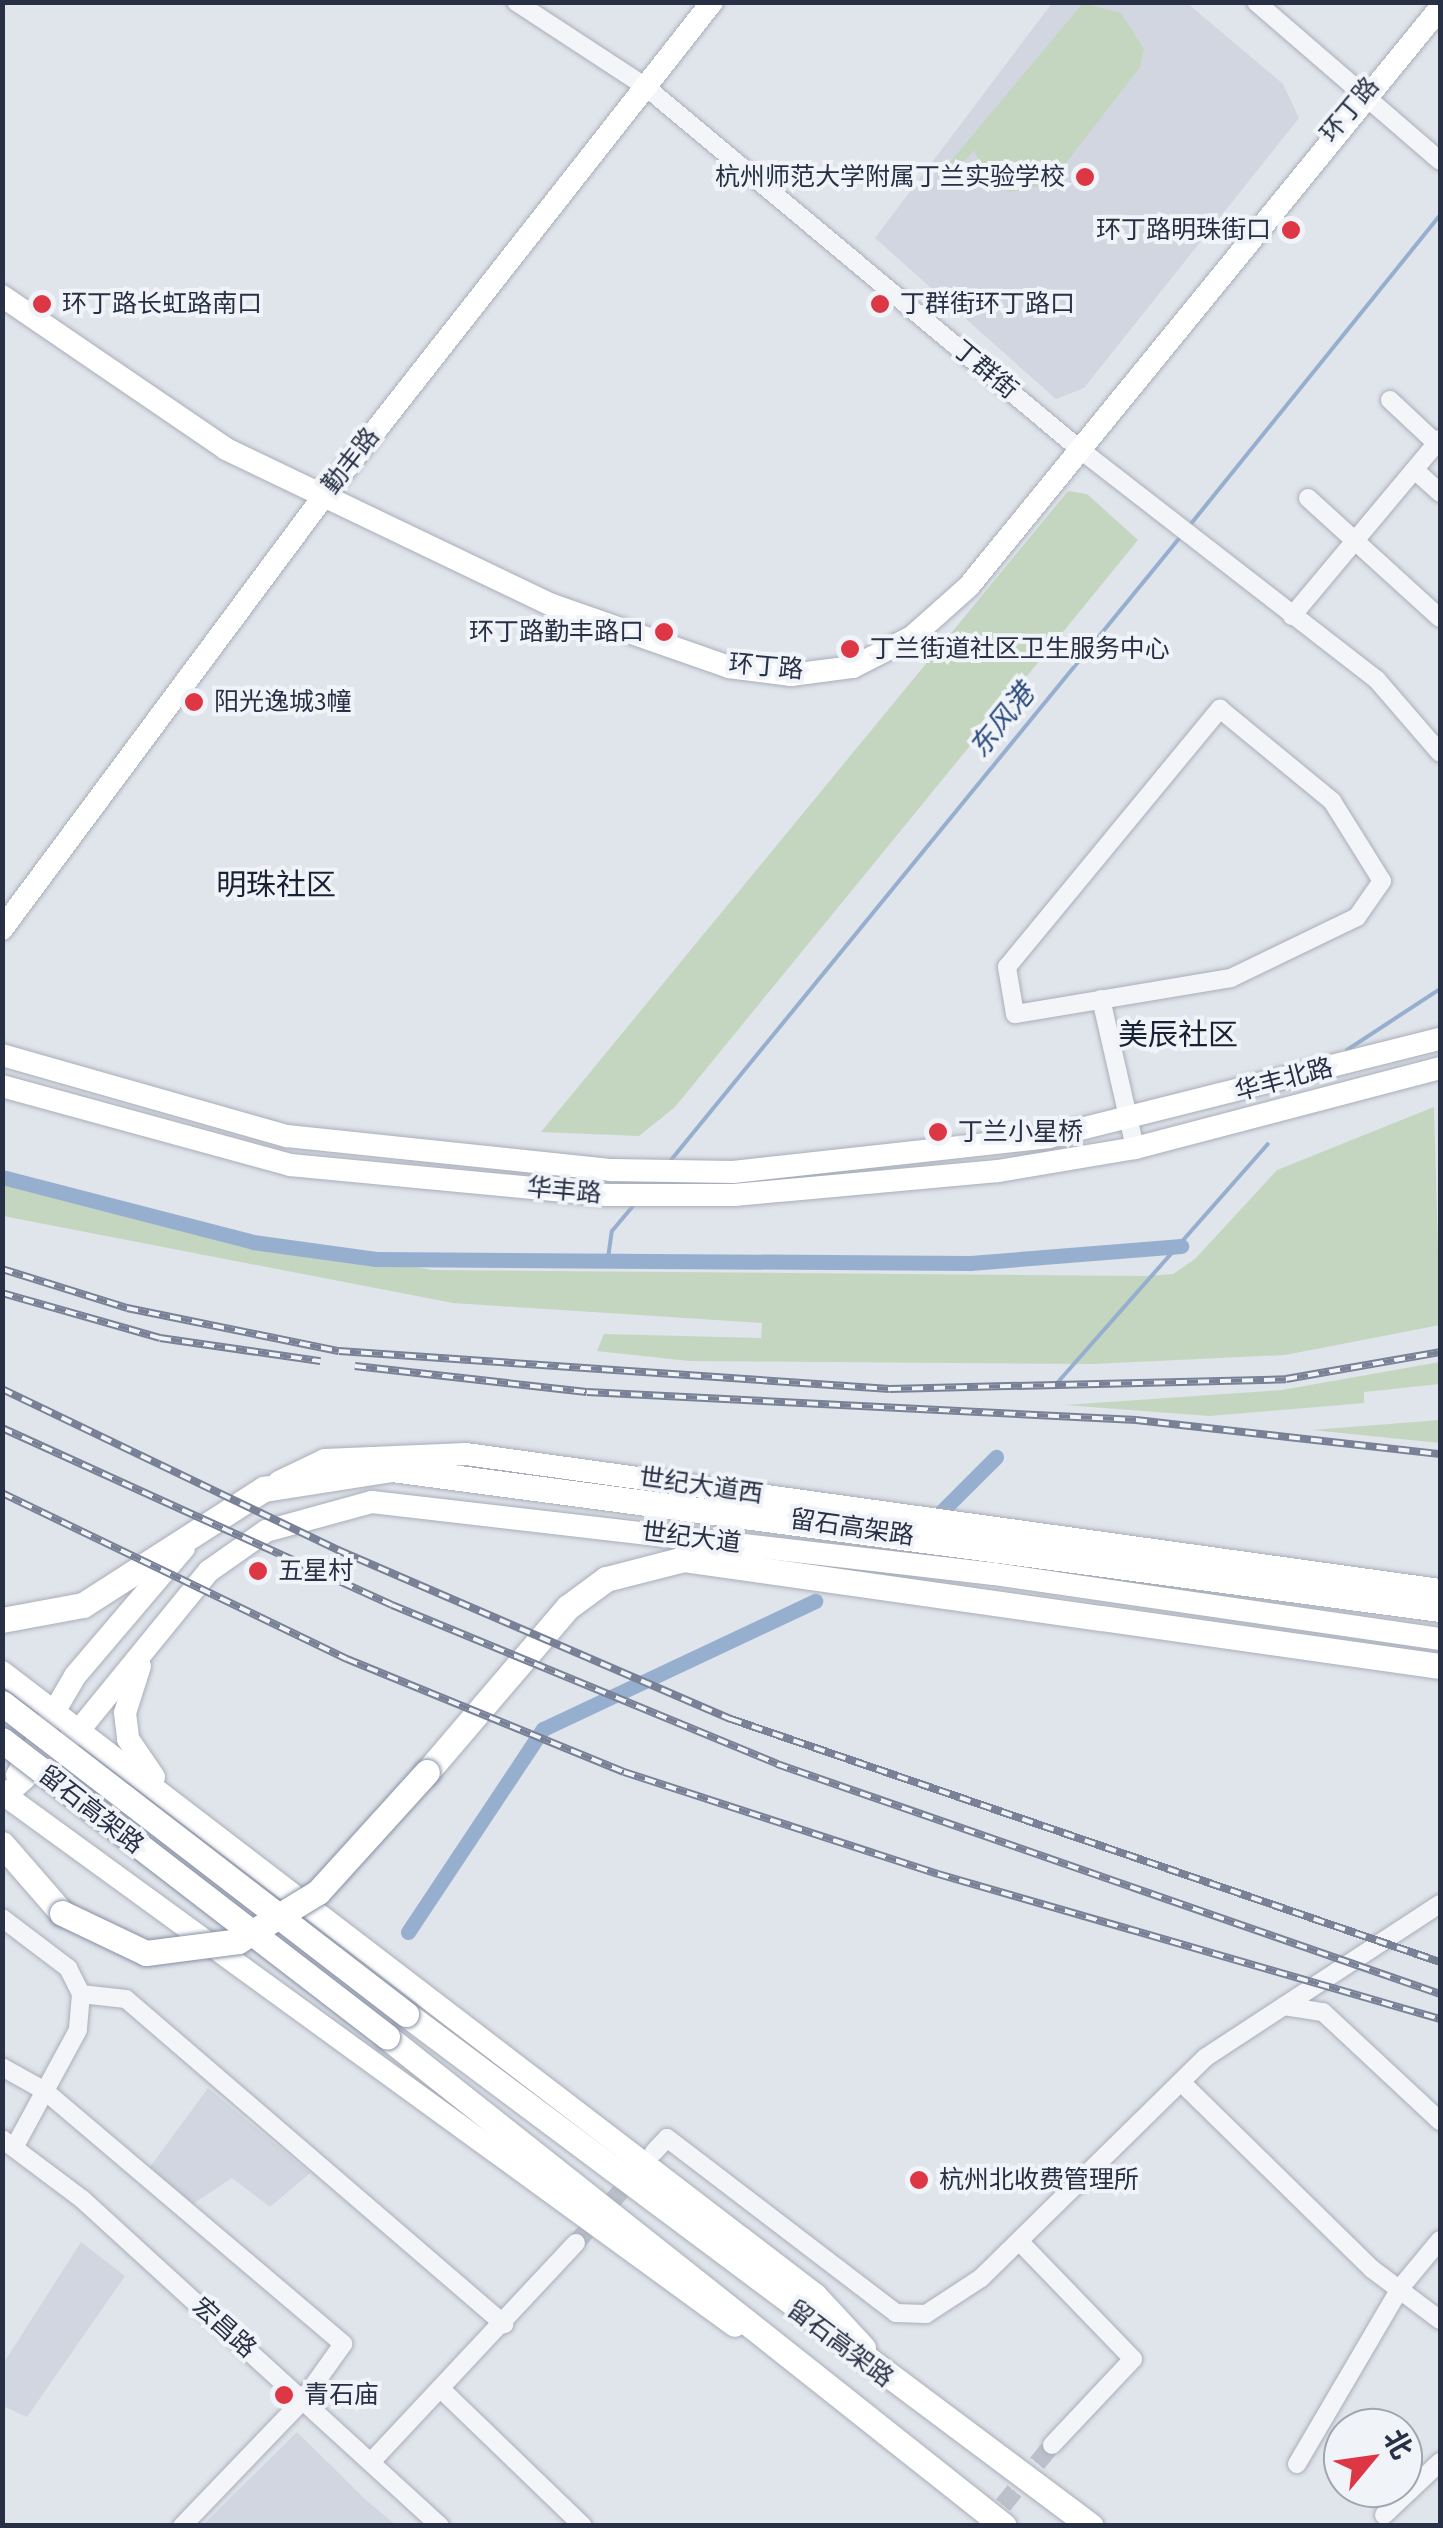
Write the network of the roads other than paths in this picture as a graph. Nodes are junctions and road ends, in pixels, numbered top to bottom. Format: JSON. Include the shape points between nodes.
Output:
{"nodes":[{"id":1,"x":516,"y":2,"type":"edge"},
{"id":2,"x":712,"y":2,"type":"edge"},
{"id":3,"x":1256,"y":2,"type":"edge"},
{"id":4,"x":1440,"y":8,"type":"edge"},
{"id":5,"x":646,"y":88,"type":"junction"},
{"id":6,"x":1362,"y":94,"type":"junction"},
{"id":7,"x":1440,"y":161,"type":"edge"},
{"id":8,"x":2,"y":296,"type":"edge"},
{"id":9,"x":1390,"y":400,"type":"dead end"},
{"id":10,"x":1439,"y":441,"type":"edge"},
{"id":11,"x":1078,"y":448,"type":"junction"},
{"id":12,"x":1417,"y":472,"type":"junction"},
{"id":13,"x":1440,"y":493,"type":"edge"},
{"id":14,"x":1308,"y":498,"type":"dead end"},
{"id":15,"x":321,"y":500,"type":"junction"},
{"id":16,"x":1353,"y":537,"type":"junction"},
{"id":17,"x":1292,"y":616,"type":"junction"},
{"id":18,"x":1440,"y":618,"type":"edge"},
{"id":19,"x":1440,"y":752,"type":"edge"},
{"id":20,"x":2,"y":929,"type":"edge"},
{"id":21,"x":1100,"y":998,"type":"junction"},
{"id":22,"x":1440,"y":1039,"type":"edge"},
{"id":23,"x":2,"y":1055,"type":"edge"},
{"id":24,"x":1440,"y":1068,"type":"edge"},
{"id":25,"x":2,"y":1086,"type":"edge"},
{"id":26,"x":1128,"y":1118,"type":"junction"},
{"id":27,"x":1134,"y":1148,"type":"junction"},
{"id":28,"x":264,"y":1489,"type":"junction"},
{"id":29,"x":216,"y":1516,"type":"junction"},
{"id":30,"x":1440,"y":1590,"type":"edge"},
{"id":31,"x":1440,"y":1609,"type":"edge"},
{"id":32,"x":1294,"y":1618,"type":"junction"},
{"id":33,"x":2,"y":1620,"type":"edge"},
{"id":34,"x":159,"y":1626,"type":"junction"},
{"id":35,"x":1440,"y":1639,"type":"edge"},
{"id":36,"x":1371,"y":1656,"type":"junction"},
{"id":37,"x":1440,"y":1666,"type":"edge"},
{"id":38,"x":2,"y":1672,"type":"edge"},
{"id":39,"x":2,"y":1703,"type":"edge"},
{"id":40,"x":54,"y":1708,"type":"junction"},
{"id":41,"x":80,"y":1729,"type":"junction"},
{"id":42,"x":2,"y":1740,"type":"edge"},
{"id":43,"x":4,"y":1796,"type":"edge"},
{"id":44,"x":182,"y":1808,"type":"junction"},
{"id":45,"x":2,"y":1844,"type":"edge"},
{"id":46,"x":1440,"y":1904,"type":"edge"},
{"id":47,"x":2,"y":1918,"type":"edge"},
{"id":48,"x":82,"y":1994,"type":"junction"},
{"id":49,"x":1284,"y":2006,"type":"junction"},
{"id":50,"x":2,"y":2067,"type":"edge"},
{"id":51,"x":1181,"y":2082,"type":"junction"},
{"id":52,"x":45,"y":2091,"type":"junction"},
{"id":53,"x":1440,"y":2120,"type":"edge"},
{"id":54,"x":9,"y":2142,"type":"edge"},
{"id":55,"x":654,"y":2152,"type":"dead end"},
{"id":56,"x":1440,"y":2240,"type":"edge"},
{"id":57,"x":1019,"y":2241,"type":"junction"},
{"id":58,"x":576,"y":2244,"type":"tunnel mouth"},
{"id":59,"x":1400,"y":2287,"type":"junction"},
{"id":60,"x":1440,"y":2320,"type":"edge"},
{"id":61,"x":504,"y":2324,"type":"junction"},
{"id":62,"x":441,"y":2389,"type":"junction"},
{"id":63,"x":303,"y":2400,"type":"junction"},
{"id":64,"x":916,"y":2402,"type":"junction"},
{"id":65,"x":892,"y":2430,"type":"junction"},
{"id":66,"x":1052,"y":2444,"type":"tunnel mouth"},
{"id":67,"x":370,"y":2462,"type":"junction"},
{"id":68,"x":1440,"y":2462,"type":"edge"},
{"id":69,"x":1297,"y":2464,"type":"dead end"},
{"id":70,"x":1384,"y":2515,"type":"dead end"},
{"id":71,"x":420,"y":2519,"type":"edge"},
{"id":72,"x":182,"y":2526,"type":"edge"},
{"id":73,"x":440,"y":2526,"type":"edge"},
{"id":74,"x":583,"y":2526,"type":"edge"},
{"id":75,"x":1004,"y":2526,"type":"edge"},
{"id":76,"x":1091,"y":2526,"type":"edge"}],
"edges":[{"from":1,"to":5,"type":"street","name":"丁群街"},
{"from":2,"to":5,"type":"main road","name":"勤丰路"},
{"from":3,"to":6,"type":"street"},
{"from":4,"to":6,"type":"main road","name":"环丁路"},
{"from":5,"to":11,"type":"street","name":"丁群街"},
{"from":5,"to":15,"type":"main road","name":"勤丰路"},
{"from":6,"to":7,"type":"street"},
{"from":6,"to":11,"type":"main road","name":"环丁路"},
{"from":8,"to":15,"type":"main road","name":"环丁路","via":[[226,449]]},
{"from":9,"to":10,"type":"street"},
{"from":10,"to":12,"type":"street"},
{"from":11,"to":15,"type":"main road","name":"环丁路","via":[[969,586],[912,637],[853,666],[791,675],[729,668],[552,605]]},
{"from":11,"to":17,"type":"street","name":"丁群街"},
{"from":12,"to":13,"type":"street"},
{"from":12,"to":16,"type":"street"},
{"from":14,"to":16,"type":"street"},
{"from":15,"to":20,"type":"main road","name":"勤丰路"},
{"from":16,"to":17,"type":"street"},
{"from":16,"to":18,"type":"street"},
{"from":17,"to":19,"type":"street","name":"丁群街","via":[[1378,680]]},
{"from":21,"to":21,"type":"street","via":[[1231,978],[1296,954],[1356,917],[1382,881],[1332,800],[1220,709],[1007,967],[1015,1014]]},
{"from":21,"to":26,"type":"street"},
{"from":22,"to":26,"type":"main road","name":"华丰北路"},
{"from":23,"to":26,"type":"main road","name":"华丰路","via":[[287,1136],[612,1170],[1048,1136]]},
{"from":24,"to":27,"type":"main road","name":"华丰北路"},
{"from":25,"to":27,"type":"main road","name":"华丰路","via":[[290,1165],[607,1195],[876,1185]]},
{"from":26,"to":27,"type":"street"},
{"from":28,"to":29,"type":"highway","name":"留石高架路"},
{"from":28,"to":30,"type":"main road","name":"世纪大道西","via":[[326,1460],[466,1454]]},
{"from":28,"to":31,"type":"highway","name":"留石高架路","via":[[338,1472],[429,1472]]},
{"from":29,"to":33,"type":"highway","name":"留石高架路","via":[[83,1604]]},
{"from":29,"to":40,"type":"main road","via":[[134,1598]]},
{"from":32,"to":34,"type":"main road","name":"世纪大道","via":[[372,1502],[266,1531],[209,1571]]},
{"from":32,"to":35,"type":"main road","name":"世纪大道"},
{"from":32,"to":36,"type":"main road"},
{"from":34,"to":41,"type":"main road"},
{"from":34,"to":44,"type":"main road","via":[[124,1713],[142,1765]]},
{"from":36,"to":37,"type":"highway"},
{"from":36,"to":45,"type":"highway","bridge":true,"via":[[684,1559],[646,1564],[568,1607],[318,1892],[238,1941],[177,1952],[121,1947],[41,1895]]},
{"from":38,"to":40,"type":"main road"},
{"from":39,"to":64,"type":"highway","name":"留石高架路","bridge":true},
{"from":40,"to":41,"type":"main road"},
{"from":40,"to":43,"type":"main road"},
{"from":41,"to":43,"type":"main road"},
{"from":41,"to":44,"type":"main road"},
{"from":42,"to":65,"type":"highway","name":"留石高架路","bridge":true},
{"from":43,"to":65,"type":"main road","via":[[709,2309]]},
{"from":44,"to":64,"type":"main road","via":[[816,2295]]},
{"from":46,"to":49,"type":"street"},
{"from":47,"to":48,"type":"street","via":[[68,1968]]},
{"from":48,"to":52,"type":"street","via":[[78,2030]]},
{"from":48,"to":61,"type":"street","via":[[126,1999]]},
{"from":49,"to":51,"type":"street"},
{"from":49,"to":53,"type":"street","via":[[1323,2012]]},
{"from":50,"to":52,"type":"street"},
{"from":51,"to":57,"type":"street"},
{"from":51,"to":59,"type":"street"},
{"from":52,"to":54,"type":"street"},
{"from":52,"to":63,"type":"street","via":[[343,2344]]},
{"from":54,"to":63,"type":"street","name":"宏昌路"},
{"from":55,"to":57,"type":"street","via":[[667,2138],[896,2313],[926,2314]]},
{"from":56,"to":59,"type":"street"},
{"from":57,"to":66,"type":"street","via":[[1132,2359]]},
{"from":58,"to":61,"type":"street"},
{"from":59,"to":60,"type":"street"},
{"from":59,"to":69,"type":"street"},
{"from":61,"to":62,"type":"street"},
{"from":62,"to":67,"type":"street"},
{"from":62,"to":74,"type":"street"},
{"from":63,"to":67,"type":"street","name":"宏昌路"},
{"from":63,"to":72,"type":"street"},
{"from":64,"to":76,"type":"highway","name":"留石高架路"},
{"from":65,"to":75,"type":"highway","name":"留石高架路"},
{"from":67,"to":71,"type":"street","name":"宏昌路"},
{"from":68,"to":70,"type":"street"},
{"from":71,"to":73,"type":"street","name":"宏昌路"}]}
